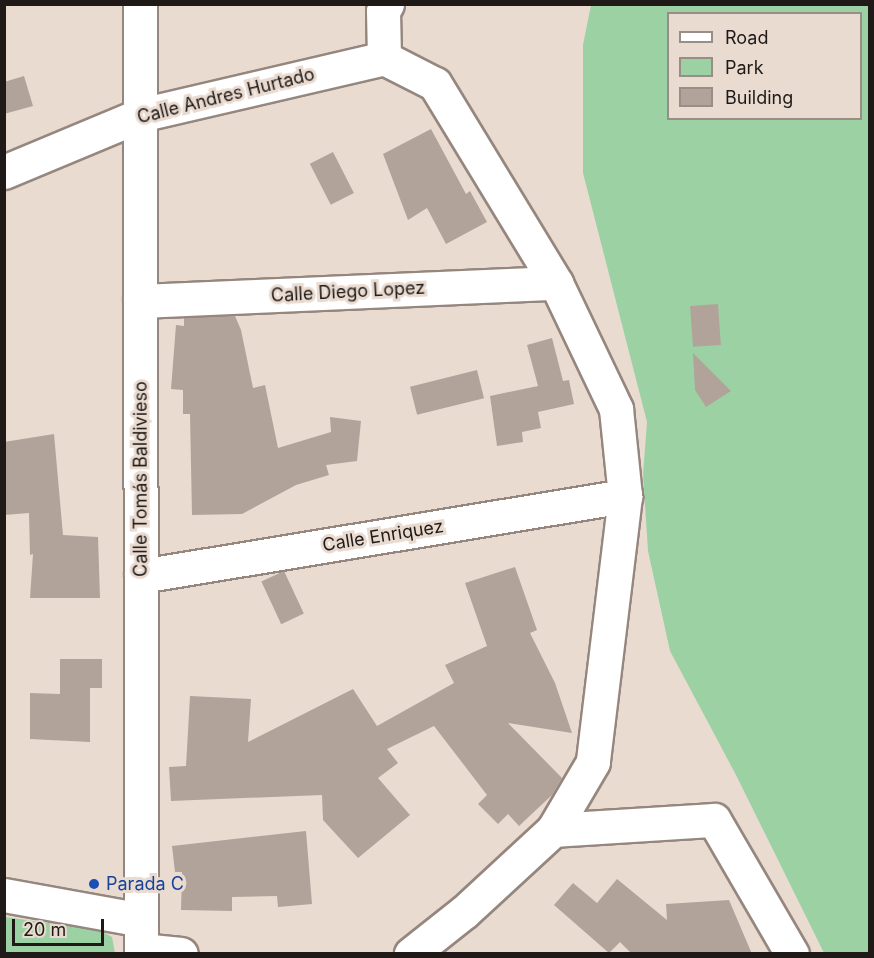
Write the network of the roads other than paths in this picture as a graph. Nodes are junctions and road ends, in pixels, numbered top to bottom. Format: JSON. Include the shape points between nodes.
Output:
{"nodes":[{"id":1,"x":140,"y":4,"type":"edge"},
{"id":2,"x":387,"y":4,"type":"edge"},
{"id":3,"x":384,"y":58,"type":"junction"},
{"id":4,"x":140,"y":115,"type":"junction"},
{"id":5,"x":4,"y":172,"type":"edge"},
{"id":6,"x":556,"y":283,"type":"junction"},
{"id":7,"x":140,"y":301,"type":"junction"},
{"id":8,"x":625,"y":496,"type":"junction"},
{"id":9,"x":141,"y":576,"type":"junction"},
{"id":10,"x":553,"y":830,"type":"junction"},
{"id":11,"x":4,"y":895,"type":"edge"},
{"id":12,"x":141,"y":941,"type":"edge"},
{"id":13,"x":181,"y":954,"type":"edge"},
{"id":14,"x":411,"y":954,"type":"edge"},
{"id":15,"x":792,"y":954,"type":"edge"}],
"edges":[{"from":1,"to":4,"type":"street","name":"Calle Tomás Baldivieso"},
{"from":2,"to":3,"type":"street","via":[[383,11]]},
{"from":3,"to":4,"type":"street","name":"Calle Andres Hurtado"},
{"from":3,"to":6,"type":"street","via":[[435,84]]},
{"from":4,"to":5,"type":"street","name":"Calle Andres Hurtado"},
{"from":4,"to":7,"type":"street","name":"Calle Tomás Baldivieso"},
{"from":6,"to":7,"type":"street","name":"Calle Diego Lopez"},
{"from":6,"to":8,"type":"street","via":[[616,409]]},
{"from":7,"to":9,"type":"street","name":"Calle Tomás Baldivieso"},
{"from":8,"to":9,"type":"street","name":"Calle Enriquez"},
{"from":8,"to":10,"type":"street","via":[[593,762]]},
{"from":9,"to":12,"type":"street","name":"Calle Tomás Baldivieso"},
{"from":10,"to":14,"type":"street","via":[[464,912]]},
{"from":10,"to":15,"type":"street","via":[[714,820]]},
{"from":11,"to":12,"type":"street"},
{"from":12,"to":13,"type":"street"}]}
